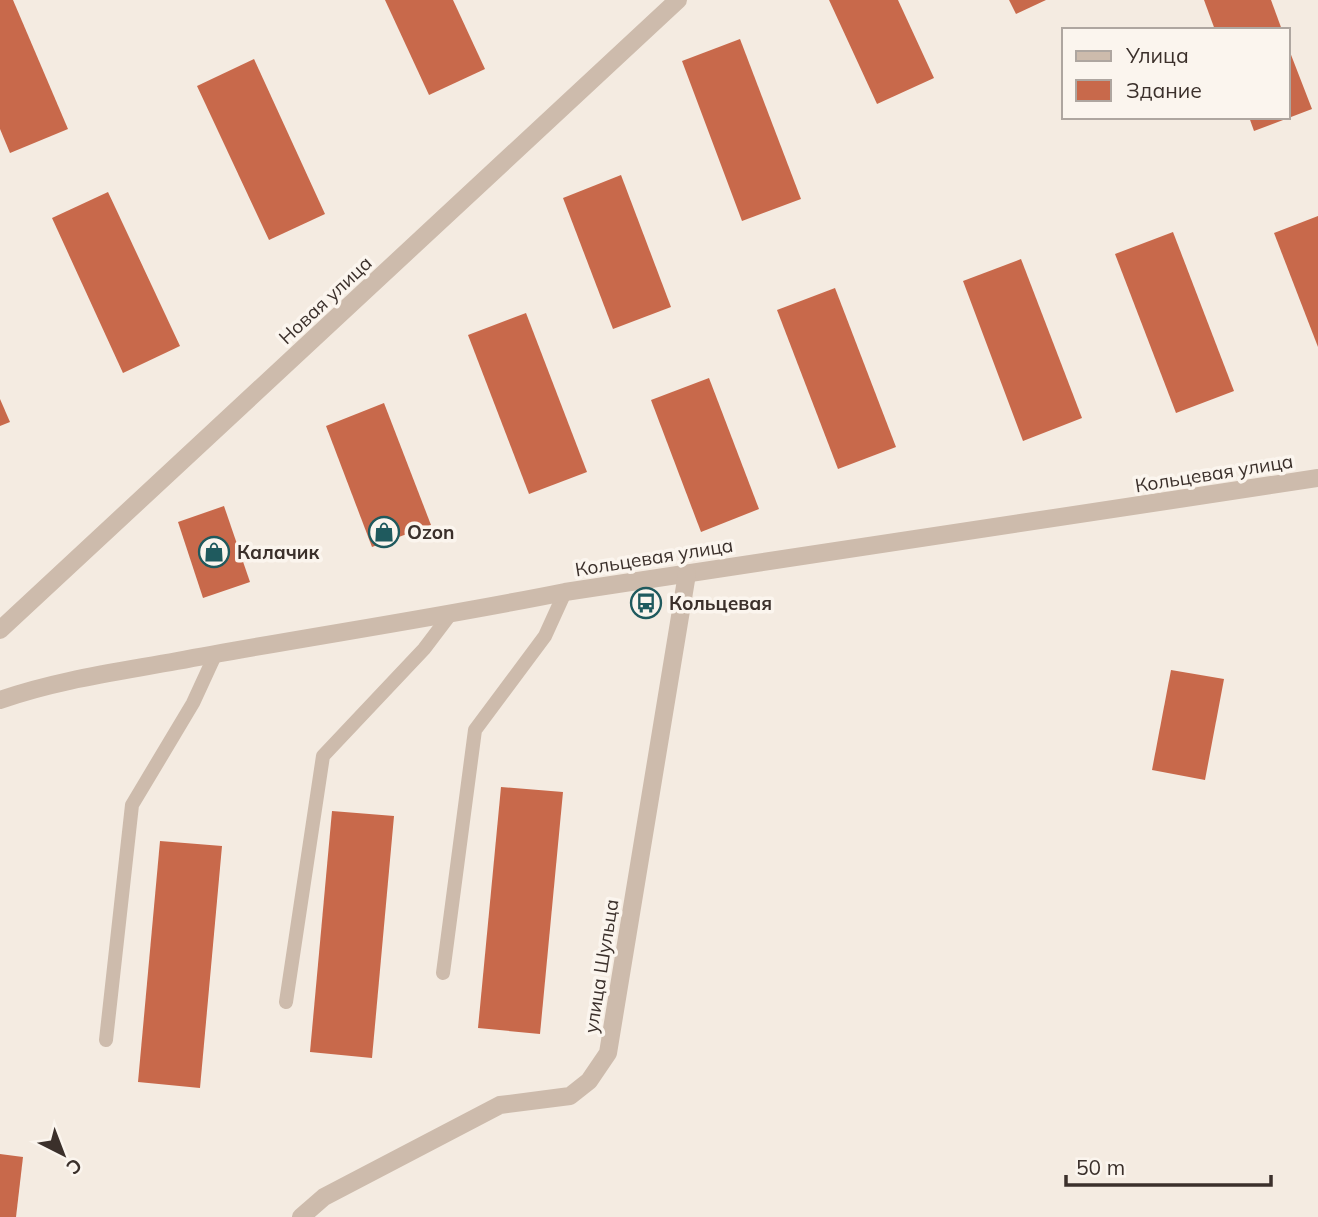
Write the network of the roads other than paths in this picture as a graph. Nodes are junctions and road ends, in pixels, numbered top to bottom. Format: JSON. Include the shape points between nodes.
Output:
{"nodes":[{"id":1,"x":678,"y":0,"type":"edge"},
{"id":2,"x":1318,"y":478,"type":"edge"},
{"id":3,"x":687,"y":574,"type":"junction"},
{"id":4,"x":565,"y":592,"type":"junction"},
{"id":5,"x":449,"y":616,"type":"junction"},
{"id":6,"x":0,"y":630,"type":"edge"},
{"id":7,"x":216,"y":653,"type":"junction"},
{"id":8,"x":0,"y":700,"type":"edge"},
{"id":9,"x":443,"y":973,"type":"dead end"},
{"id":10,"x":286,"y":1002,"type":"dead end"},
{"id":11,"x":106,"y":1040,"type":"dead end"},
{"id":12,"x":301,"y":1217,"type":"edge"}],
"edges":[{"from":1,"to":6,"type":"street","name":"Новая улица"},
{"from":2,"to":3,"type":"street","name":"Кольцевая улица"},
{"from":3,"to":4,"type":"street","name":"Кольцевая улица"},
{"from":3,"to":12,"type":"street","name":"улица Шульца","via":[[608,1053],[589,1081],[570,1096],[500,1105],[324,1197]]},
{"from":4,"to":5,"type":"street","name":"Кольцевая улица"},
{"from":4,"to":9,"type":"lane","via":[[545,636],[475,730]]},
{"from":5,"to":7,"type":"street","name":"Кольцевая улица"},
{"from":5,"to":10,"type":"lane","via":[[425,649],[323,756]]},
{"from":7,"to":8,"type":"street","name":"Кольцевая улица","via":[[35,687]]},
{"from":7,"to":11,"type":"lane","via":[[193,703],[132,805]]}]}
